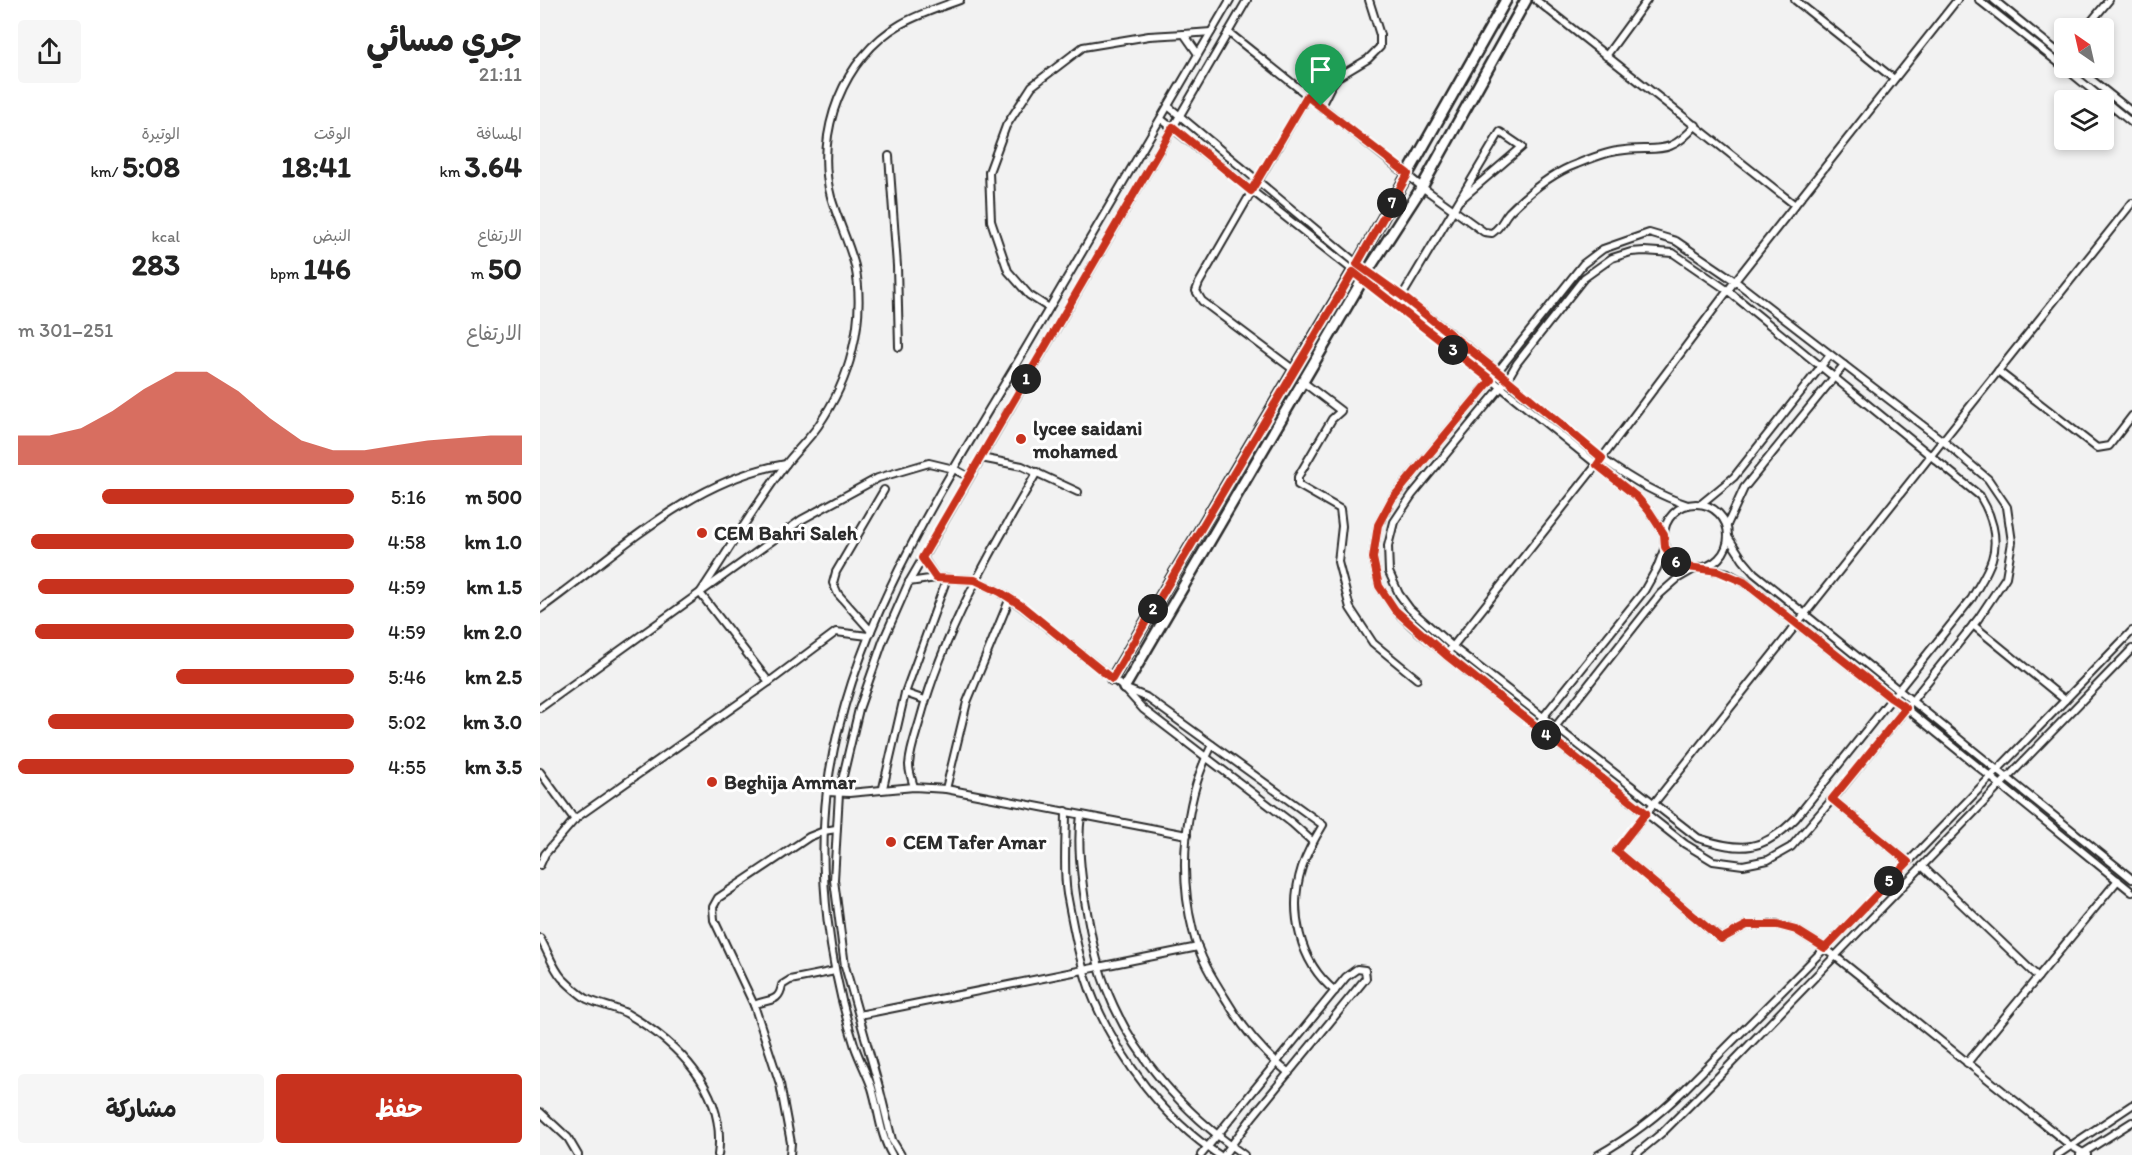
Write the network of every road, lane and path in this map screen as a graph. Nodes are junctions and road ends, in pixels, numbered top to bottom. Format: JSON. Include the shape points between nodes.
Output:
{"nodes":[{"id":1,"x":960,"y":0,"type":"edge"},
{"id":2,"x":1230,"y":0,"type":"edge"},
{"id":3,"x":1247,"y":0,"type":"edge"},
{"id":4,"x":1369,"y":0,"type":"edge"},
{"id":5,"x":1506,"y":0,"type":"edge"},
{"id":6,"x":1526,"y":0,"type":"edge"},
{"id":7,"x":1536,"y":0,"type":"edge"},
{"id":8,"x":1647,"y":0,"type":"edge"},
{"id":9,"x":1795,"y":0,"type":"edge"},
{"id":10,"x":1957,"y":0,"type":"edge"},
{"id":11,"x":1979,"y":0,"type":"edge"},
{"id":12,"x":1994,"y":0,"type":"edge"},
{"id":13,"x":2109,"y":0,"type":"edge"},
{"id":14,"x":2094,"y":18,"type":"edge"},
{"id":15,"x":1211,"y":32,"type":"junction"},
{"id":16,"x":1228,"y":32,"type":"junction"},
{"id":17,"x":1184,"y":34,"type":"junction"},
{"id":18,"x":2054,"y":49,"type":"edge"},
{"id":19,"x":1198,"y":54,"type":"junction"},
{"id":20,"x":1606,"y":56,"type":"junction"},
{"id":21,"x":2054,"y":59,"type":"edge"},
{"id":22,"x":2077,"y":78,"type":"edge"},
{"id":23,"x":2090,"y":78,"type":"edge"},
{"id":24,"x":1894,"y":79,"type":"junction"},
{"id":25,"x":1307,"y":96,"type":"junction"},
{"id":26,"x":1168,"y":106,"type":"junction"},
{"id":27,"x":1321,"y":106,"type":"junction"},
{"id":28,"x":2132,"y":112,"type":"edge"},
{"id":29,"x":1180,"y":116,"type":"junction"},
{"id":30,"x":1161,"y":119,"type":"junction"},
{"id":31,"x":2132,"y":123,"type":"edge"},
{"id":32,"x":1696,"y":125,"type":"junction"},
{"id":33,"x":1173,"y":127,"type":"junction"},
{"id":34,"x":889,"y":156,"type":"dead end"},
{"id":35,"x":1408,"y":174,"type":"junction"},
{"id":36,"x":1257,"y":180,"type":"junction"},
{"id":37,"x":1422,"y":187,"type":"junction"},
{"id":38,"x":1251,"y":191,"type":"junction"},
{"id":39,"x":1459,"y":201,"type":"junction"},
{"id":40,"x":2132,"y":203,"type":"edge"},
{"id":41,"x":1795,"y":205,"type":"junction"},
{"id":42,"x":1454,"y":210,"type":"junction"},
{"id":43,"x":1355,"y":268,"type":"junction"},
{"id":44,"x":1365,"y":276,"type":"junction"},
{"id":45,"x":1735,"y":281,"type":"junction"},
{"id":46,"x":1728,"y":291,"type":"junction"},
{"id":47,"x":1402,"y":296,"type":"junction"},
{"id":48,"x":1049,"y":308,"type":"junction"},
{"id":49,"x":899,"y":347,"type":"dead end"},
{"id":50,"x":1830,"y":355,"type":"junction"},
{"id":51,"x":1844,"y":364,"type":"junction"},
{"id":52,"x":1822,"y":367,"type":"junction"},
{"id":53,"x":1294,"y":370,"type":"junction"},
{"id":54,"x":1998,"y":371,"type":"junction"},
{"id":55,"x":1498,"y":372,"type":"junction"},
{"id":56,"x":1834,"y":376,"type":"junction"},
{"id":57,"x":1491,"y":380,"type":"junction"},
{"id":58,"x":1507,"y":380,"type":"junction"},
{"id":59,"x":1303,"y":382,"type":"junction"},
{"id":60,"x":1501,"y":387,"type":"junction"},
{"id":61,"x":2132,"y":416,"type":"edge"},
{"id":62,"x":1942,"y":441,"type":"junction"},
{"id":63,"x":1931,"y":456,"type":"junction"},
{"id":64,"x":981,"y":458,"type":"junction"},
{"id":65,"x":1602,"y":458,"type":"junction"},
{"id":66,"x":786,"y":464,"type":"junction"},
{"id":67,"x":1597,"y":465,"type":"junction"},
{"id":68,"x":954,"y":469,"type":"junction"},
{"id":69,"x":1037,"y":472,"type":"junction"},
{"id":70,"x":969,"y":477,"type":"junction"},
{"id":71,"x":884,"y":490,"type":"dead end"},
{"id":72,"x":1078,"y":492,"type":"dead end"},
{"id":73,"x":1701,"y":504,"type":"junction"},
{"id":74,"x":1688,"y":505,"type":"junction"},
{"id":75,"x":1727,"y":525,"type":"junction"},
{"id":76,"x":1664,"y":534,"type":"junction"},
{"id":77,"x":1728,"y":537,"type":"junction"},
{"id":78,"x":1665,"y":547,"type":"junction"},
{"id":79,"x":922,"y":558,"type":"junction"},
{"id":80,"x":1700,"y":568,"type":"junction"},
{"id":81,"x":936,"y":578,"type":"junction"},
{"id":82,"x":947,"y":578,"type":"junction"},
{"id":83,"x":975,"y":580,"type":"junction"},
{"id":84,"x":909,"y":582,"type":"junction"},
{"id":85,"x":700,"y":593,"type":"junction"},
{"id":86,"x":1010,"y":598,"type":"junction"},
{"id":87,"x":540,"y":609,"type":"edge"},
{"id":88,"x":1805,"y":614,"type":"junction"},
{"id":89,"x":1797,"y":624,"type":"junction"},
{"id":90,"x":1973,"y":625,"type":"junction"},
{"id":91,"x":2132,"y":631,"type":"edge"},
{"id":92,"x":870,"y":634,"type":"junction"},
{"id":93,"x":1453,"y":646,"type":"junction"},
{"id":94,"x":2132,"y":649,"type":"edge"},
{"id":95,"x":1446,"y":655,"type":"junction"},
{"id":96,"x":1112,"y":679,"type":"junction"},
{"id":97,"x":1417,"y":679,"type":"dead end"},
{"id":98,"x":769,"y":682,"type":"junction"},
{"id":99,"x":1124,"y":688,"type":"junction"},
{"id":100,"x":1898,"y":689,"type":"junction"},
{"id":101,"x":905,"y":693,"type":"junction"},
{"id":102,"x":1891,"y":698,"type":"junction"},
{"id":103,"x":925,"y":700,"type":"junction"},
{"id":104,"x":1912,"y":700,"type":"junction"},
{"id":105,"x":2065,"y":700,"type":"junction"},
{"id":106,"x":540,"y":708,"type":"edge"},
{"id":107,"x":1906,"y":708,"type":"junction"},
{"id":108,"x":1543,"y":717,"type":"junction"},
{"id":109,"x":1536,"y":726,"type":"junction"},
{"id":110,"x":1555,"y":726,"type":"junction"},
{"id":111,"x":1548,"y":736,"type":"junction"},
{"id":112,"x":1212,"y":744,"type":"junction"},
{"id":113,"x":1205,"y":757,"type":"junction"},
{"id":114,"x":1997,"y":769,"type":"junction"},
{"id":115,"x":540,"y":772,"type":"edge"},
{"id":116,"x":1990,"y":776,"type":"junction"},
{"id":117,"x":2007,"y":777,"type":"junction"},
{"id":118,"x":2000,"y":784,"type":"junction"},
{"id":119,"x":914,"y":787,"type":"junction"},
{"id":120,"x":883,"y":788,"type":"junction"},
{"id":121,"x":946,"y":789,"type":"junction"},
{"id":122,"x":827,"y":792,"type":"junction"},
{"id":123,"x":839,"y":793,"type":"junction"},
{"id":124,"x":1832,"y":799,"type":"junction"},
{"id":125,"x":1654,"y":803,"type":"junction"},
{"id":126,"x":1066,"y":811,"type":"junction"},
{"id":127,"x":1646,"y":813,"type":"junction"},
{"id":128,"x":1081,"y":815,"type":"junction"},
{"id":129,"x":575,"y":820,"type":"junction"},
{"id":130,"x":836,"y":829,"type":"junction"},
{"id":131,"x":824,"y":831,"type":"junction"},
{"id":132,"x":1187,"y":835,"type":"junction"},
{"id":133,"x":1313,"y":842,"type":"junction"},
{"id":134,"x":1908,"y":862,"type":"junction"},
{"id":135,"x":540,"y":865,"type":"edge"},
{"id":136,"x":1922,"y":866,"type":"junction"},
{"id":137,"x":2132,"y":879,"type":"edge"},
{"id":138,"x":2118,"y":880,"type":"junction"},
{"id":139,"x":2132,"y":892,"type":"edge"},
{"id":140,"x":540,"y":938,"type":"edge"},
{"id":141,"x":1198,"y":947,"type":"junction"},
{"id":142,"x":1825,"y":948,"type":"junction"},
{"id":143,"x":1835,"y":956,"type":"junction"},
{"id":144,"x":1099,"y":968,"type":"junction"},
{"id":145,"x":835,"y":970,"type":"junction"},
{"id":146,"x":1085,"y":971,"type":"junction"},
{"id":147,"x":2038,"y":977,"type":"junction"},
{"id":148,"x":1335,"y":991,"type":"junction"},
{"id":149,"x":754,"y":1005,"type":"junction"},
{"id":150,"x":859,"y":1015,"type":"junction"},
{"id":151,"x":1276,"y":1063,"type":"junction"},
{"id":152,"x":1967,"y":1063,"type":"junction"},
{"id":153,"x":1288,"y":1073,"type":"junction"},
{"id":154,"x":2132,"y":1105,"type":"edge"},
{"id":155,"x":540,"y":1112,"type":"edge"},
{"id":156,"x":2132,"y":1122,"type":"edge"},
{"id":157,"x":1217,"y":1135,"type":"junction"},
{"id":158,"x":1231,"y":1146,"type":"junction"},
{"id":159,"x":2071,"y":1146,"type":"junction"},
{"id":160,"x":1207,"y":1148,"type":"junction"},
{"id":161,"x":2083,"y":1154,"type":"edge"},
{"id":162,"x":578,"y":1155,"type":"edge"},
{"id":163,"x":718,"y":1155,"type":"edge"},
{"id":164,"x":790,"y":1155,"type":"edge"},
{"id":165,"x":892,"y":1155,"type":"edge"},
{"id":166,"x":901,"y":1155,"type":"edge"},
{"id":167,"x":1201,"y":1155,"type":"edge"},
{"id":168,"x":1218,"y":1155,"type":"edge"},
{"id":169,"x":1224,"y":1155,"type":"edge"},
{"id":170,"x":1244,"y":1155,"type":"edge"},
{"id":171,"x":1598,"y":1155,"type":"edge"},
{"id":172,"x":1635,"y":1155,"type":"edge"},
{"id":173,"x":2057,"y":1155,"type":"edge"}],
"edges":[{"from":1,"to":66,"type":"street","via":[[889,33],[858,63],[836,102],[829,127],[827,175],[855,267],[857,324],[846,375],[834,399],[818,427]]},
{"from":2,"to":15,"type":"street"},
{"from":3,"to":16,"type":"street"},
{"from":4,"to":27,"type":"street","via":[[1380,47],[1338,77]]},
{"from":5,"to":35,"type":"street"},
{"from":6,"to":37,"type":"street"},
{"from":7,"to":20,"type":"street"},
{"from":8,"to":20,"type":"street"},
{"from":9,"to":24,"type":"street"},
{"from":10,"to":24,"type":"street"},
{"from":11,"to":21,"type":"street"},
{"from":12,"to":18,"type":"street"},
{"from":13,"to":14,"type":"street"},
{"from":15,"to":17,"type":"street"},
{"from":15,"to":19,"type":"street"},
{"from":16,"to":25,"type":"street"},
{"from":16,"to":29,"type":"street"},
{"from":17,"to":19,"type":"street"},
{"from":17,"to":48,"type":"street","via":[[1083,47],[1032,86],[1006,126],[990,172],[991,221],[1008,271],[1029,295]]},
{"from":19,"to":26,"type":"street"},
{"from":20,"to":32,"type":"street"},
{"from":22,"to":31,"type":"street"},
{"from":23,"to":28,"type":"street"},
{"from":24,"to":41,"type":"street"},
{"from":25,"to":27,"type":"street"},
{"from":25,"to":36,"type":"street"},
{"from":26,"to":29,"type":"street"},
{"from":26,"to":30,"type":"street"},
{"from":27,"to":35,"type":"street"},
{"from":29,"to":33,"type":"street"},
{"from":29,"to":36,"type":"street"},
{"from":30,"to":33,"type":"street"},
{"from":30,"to":48,"type":"street"},
{"from":32,"to":41,"type":"street"},
{"from":32,"to":42,"type":"street","via":[[1680,141],[1661,149],[1617,151],[1575,164],[1539,186],[1492,233],[1484,232]]},
{"from":33,"to":38,"type":"street"},
{"from":33,"to":64,"type":"street"},
{"from":34,"to":49,"type":"street"},
{"from":35,"to":37,"type":"street"},
{"from":35,"to":43,"type":"street"},
{"from":36,"to":38,"type":"street"},
{"from":36,"to":43,"type":"street"},
{"from":37,"to":42,"type":"street"},
{"from":37,"to":44,"type":"street"},
{"from":38,"to":43,"type":"street"},
{"from":38,"to":53,"type":"street","via":[[1199,283],[1197,295]]},
{"from":39,"to":39,"type":"street","via":[[1468,193],[1522,147],[1500,132]]},
{"from":39,"to":42,"type":"street"},
{"from":40,"to":54,"type":"street"},
{"from":41,"to":45,"type":"street"},
{"from":42,"to":47,"type":"street"},
{"from":43,"to":44,"type":"street"},
{"from":43,"to":53,"type":"street"},
{"from":44,"to":47,"type":"street"},
{"from":44,"to":57,"type":"street"},
{"from":44,"to":59,"type":"street"},
{"from":45,"to":46,"type":"street"},
{"from":45,"to":50,"type":"street"},
{"from":45,"to":55,"type":"street","via":[[1676,241],[1649,233],[1626,240],[1603,249],[1583,264]]},
{"from":46,"to":52,"type":"street"},
{"from":46,"to":58,"type":"street","via":[[1672,253],[1644,251],[1612,258],[1584,278]]},
{"from":46,"to":65,"type":"street"},
{"from":47,"to":55,"type":"street"},
{"from":48,"to":68,"type":"street"},
{"from":50,"to":51,"type":"street"},
{"from":50,"to":52,"type":"street"},
{"from":51,"to":56,"type":"street"},
{"from":51,"to":62,"type":"street"},
{"from":52,"to":56,"type":"street"},
{"from":52,"to":73,"type":"street","via":[[1734,477]]},
{"from":53,"to":96,"type":"street"},
{"from":54,"to":61,"type":"street","via":[[2097,448],[2109,446]]},
{"from":54,"to":62,"type":"street"},
{"from":55,"to":57,"type":"street"},
{"from":55,"to":58,"type":"street"},
{"from":56,"to":63,"type":"street"},
{"from":56,"to":75,"type":"street","via":[[1744,488]]},
{"from":57,"to":60,"type":"street"},
{"from":57,"to":95,"type":"street","via":[[1392,499],[1378,525],[1373,558],[1379,586],[1395,610]]},
{"from":58,"to":60,"type":"street"},
{"from":58,"to":65,"type":"street"},
{"from":59,"to":97,"type":"street","via":[[1341,411],[1332,418],[1298,477],[1298,485],[1340,509],[1338,562],[1350,608],[1373,643]]},
{"from":59,"to":99,"type":"street"},
{"from":60,"to":67,"type":"street"},
{"from":60,"to":93,"type":"street","via":[[1412,495],[1394,522],[1388,546],[1389,572],[1399,594],[1410,609]]},
{"from":62,"to":63,"type":"street"},
{"from":62,"to":90,"type":"street","via":[[1988,479],[2007,507],[2013,542],[2006,577]]},
{"from":63,"to":88,"type":"street"},
{"from":63,"to":100,"type":"street","via":[[1985,503],[1995,536],[1993,558],[1972,598]]},
{"from":64,"to":69,"type":"street"},
{"from":64,"to":70,"type":"street"},
{"from":65,"to":67,"type":"street"},
{"from":65,"to":74,"type":"street","via":[[1657,494]]},
{"from":66,"to":85,"type":"street"},
{"from":66,"to":87,"type":"street","via":[[720,484],[671,512]]},
{"from":67,"to":76,"type":"street","via":[[1643,504]]},
{"from":67,"to":93,"type":"street"},
{"from":68,"to":70,"type":"street"},
{"from":68,"to":85,"type":"street","via":[[929,463],[878,478],[801,520]]},
{"from":68,"to":92,"type":"street"},
{"from":69,"to":72,"type":"street"},
{"from":69,"to":83,"type":"street"},
{"from":70,"to":79,"type":"street"},
{"from":71,"to":92,"type":"street","via":[[833,583]]},
{"from":73,"to":74,"type":"street"},
{"from":73,"to":75,"type":"street","via":[[1714,509]]},
{"from":74,"to":76,"type":"street","via":[[1671,516]]},
{"from":75,"to":77,"type":"street"},
{"from":76,"to":78,"type":"street"},
{"from":77,"to":80,"type":"street","via":[[1718,560]]},
{"from":77,"to":88,"type":"street","via":[[1754,573]]},
{"from":78,"to":80,"type":"street","via":[[1674,560]]},
{"from":78,"to":108,"type":"street","via":[[1644,591]]},
{"from":79,"to":81,"type":"street"},
{"from":79,"to":84,"type":"street"},
{"from":80,"to":89,"type":"street","via":[[1728,573],[1744,582]]},
{"from":80,"to":110,"type":"street","via":[[1677,579],[1660,594]]},
{"from":81,"to":82,"type":"street"},
{"from":81,"to":84,"type":"street"},
{"from":82,"to":83,"type":"street"},
{"from":82,"to":101,"type":"street"},
{"from":83,"to":86,"type":"street"},
{"from":83,"to":103,"type":"street"},
{"from":84,"to":123,"type":"street","via":[[883,641],[860,710]]},
{"from":85,"to":98,"type":"street"},
{"from":85,"to":106,"type":"street"},
{"from":86,"to":96,"type":"street"},
{"from":86,"to":121,"type":"street","via":[[967,702]]},
{"from":88,"to":89,"type":"street"},
{"from":88,"to":100,"type":"street"},
{"from":89,"to":102,"type":"street"},
{"from":89,"to":125,"type":"street"},
{"from":90,"to":104,"type":"street"},
{"from":90,"to":105,"type":"street"},
{"from":91,"to":105,"type":"street"},
{"from":92,"to":98,"type":"street","via":[[836,632]]},
{"from":92,"to":122,"type":"street","via":[[836,735]]},
{"from":93,"to":95,"type":"street"},
{"from":93,"to":108,"type":"street"},
{"from":94,"to":117,"type":"street"},
{"from":95,"to":109,"type":"street"},
{"from":96,"to":99,"type":"street"},
{"from":98,"to":129,"type":"street"},
{"from":99,"to":112,"type":"street","via":[[1146,697]]},
{"from":99,"to":113,"type":"street","via":[[1143,709]]},
{"from":100,"to":102,"type":"street"},
{"from":100,"to":104,"type":"street"},
{"from":101,"to":103,"type":"street"},
{"from":101,"to":120,"type":"street"},
{"from":102,"to":107,"type":"street"},
{"from":102,"to":125,"type":"street","via":[[1796,818],[1767,842],[1747,847],[1722,846],[1698,838]]},
{"from":103,"to":119,"type":"street","via":[[909,762]]},
{"from":104,"to":107,"type":"street"},
{"from":104,"to":114,"type":"street"},
{"from":105,"to":114,"type":"street"},
{"from":107,"to":116,"type":"street"},
{"from":107,"to":124,"type":"street"},
{"from":108,"to":109,"type":"street"},
{"from":108,"to":110,"type":"street"},
{"from":109,"to":111,"type":"street"},
{"from":110,"to":111,"type":"street"},
{"from":110,"to":125,"type":"street"},
{"from":111,"to":127,"type":"street"},
{"from":112,"to":113,"type":"street"},
{"from":112,"to":133,"type":"street","via":[[1323,825]]},
{"from":113,"to":132,"type":"street"},
{"from":113,"to":133,"type":"street"},
{"from":114,"to":116,"type":"street"},
{"from":114,"to":117,"type":"street"},
{"from":115,"to":129,"type":"street"},
{"from":116,"to":118,"type":"street"},
{"from":116,"to":134,"type":"street"},
{"from":117,"to":118,"type":"street"},
{"from":117,"to":137,"type":"street"},
{"from":118,"to":136,"type":"street"},
{"from":118,"to":138,"type":"street"},
{"from":119,"to":120,"type":"street"},
{"from":119,"to":121,"type":"street"},
{"from":120,"to":123,"type":"street"},
{"from":121,"to":126,"type":"street"},
{"from":122,"to":123,"type":"street"},
{"from":122,"to":131,"type":"street"},
{"from":123,"to":130,"type":"street"},
{"from":124,"to":127,"type":"street","via":[[1791,847],[1768,860],[1743,864],[1713,861]]},
{"from":124,"to":134,"type":"street"},
{"from":125,"to":127,"type":"street"},
{"from":126,"to":128,"type":"street"},
{"from":126,"to":146,"type":"street","via":[[1067,891]]},
{"from":127,"to":142,"type":"street","via":[[1616,851],[1721,939],[1747,925],[1777,925],[1796,930]]},
{"from":128,"to":132,"type":"street"},
{"from":128,"to":144,"type":"street","via":[[1081,869]]},
{"from":129,"to":135,"type":"street"},
{"from":130,"to":131,"type":"street"},
{"from":130,"to":150,"type":"street","via":[[837,912],[845,966]]},
{"from":131,"to":145,"type":"street","via":[[829,934]]},
{"from":131,"to":149,"type":"street","via":[[718,898],[713,907],[714,920]]},
{"from":132,"to":141,"type":"street","via":[[1185,893]]},
{"from":133,"to":148,"type":"street","via":[[1302,868],[1296,902],[1298,926],[1305,951],[1318,974]]},
{"from":134,"to":142,"type":"street"},
{"from":136,"to":143,"type":"street"},
{"from":136,"to":147,"type":"street"},
{"from":138,"to":139,"type":"street"},
{"from":138,"to":147,"type":"street"},
{"from":140,"to":163,"type":"street","via":[[561,977],[586,998],[626,1013],[688,1060],[714,1104],[720,1130]]},
{"from":141,"to":144,"type":"street"},
{"from":141,"to":151,"type":"street","via":[[1239,1020]]},
{"from":142,"to":143,"type":"street"},
{"from":142,"to":171,"type":"street","via":[[1664,1109]]},
{"from":143,"to":152,"type":"street"},
{"from":143,"to":172,"type":"street","via":[[1664,1131]]},
{"from":144,"to":146,"type":"street"},
{"from":144,"to":157,"type":"street","via":[[1120,1018],[1156,1074]]},
{"from":145,"to":149,"type":"street","via":[[790,980],[782,985],[777,998]]},
{"from":145,"to":165,"type":"street","via":[[856,1051],[872,1090],[885,1144]]},
{"from":146,"to":150,"type":"street"},
{"from":146,"to":160,"type":"street","via":[[1094,999],[1125,1058],[1155,1098]]},
{"from":147,"to":152,"type":"street"},
{"from":148,"to":151,"type":"street"},
{"from":148,"to":153,"type":"street","via":[[1354,971],[1365,970],[1366,978]]},
{"from":149,"to":164,"type":"street","via":[[780,1084]]},
{"from":150,"to":166,"type":"street","via":[[892,1140]]},
{"from":151,"to":153,"type":"street"},
{"from":151,"to":157,"type":"street"},
{"from":152,"to":159,"type":"street"},
{"from":153,"to":158,"type":"street"},
{"from":154,"to":159,"type":"street"},
{"from":155,"to":162,"type":"street","via":[[568,1138]]},
{"from":156,"to":161,"type":"street"},
{"from":157,"to":158,"type":"street"},
{"from":157,"to":160,"type":"street"},
{"from":158,"to":169,"type":"street"},
{"from":158,"to":170,"type":"street"},
{"from":159,"to":161,"type":"street"},
{"from":159,"to":173,"type":"street"},
{"from":160,"to":167,"type":"street"},
{"from":160,"to":168,"type":"street"}]}
